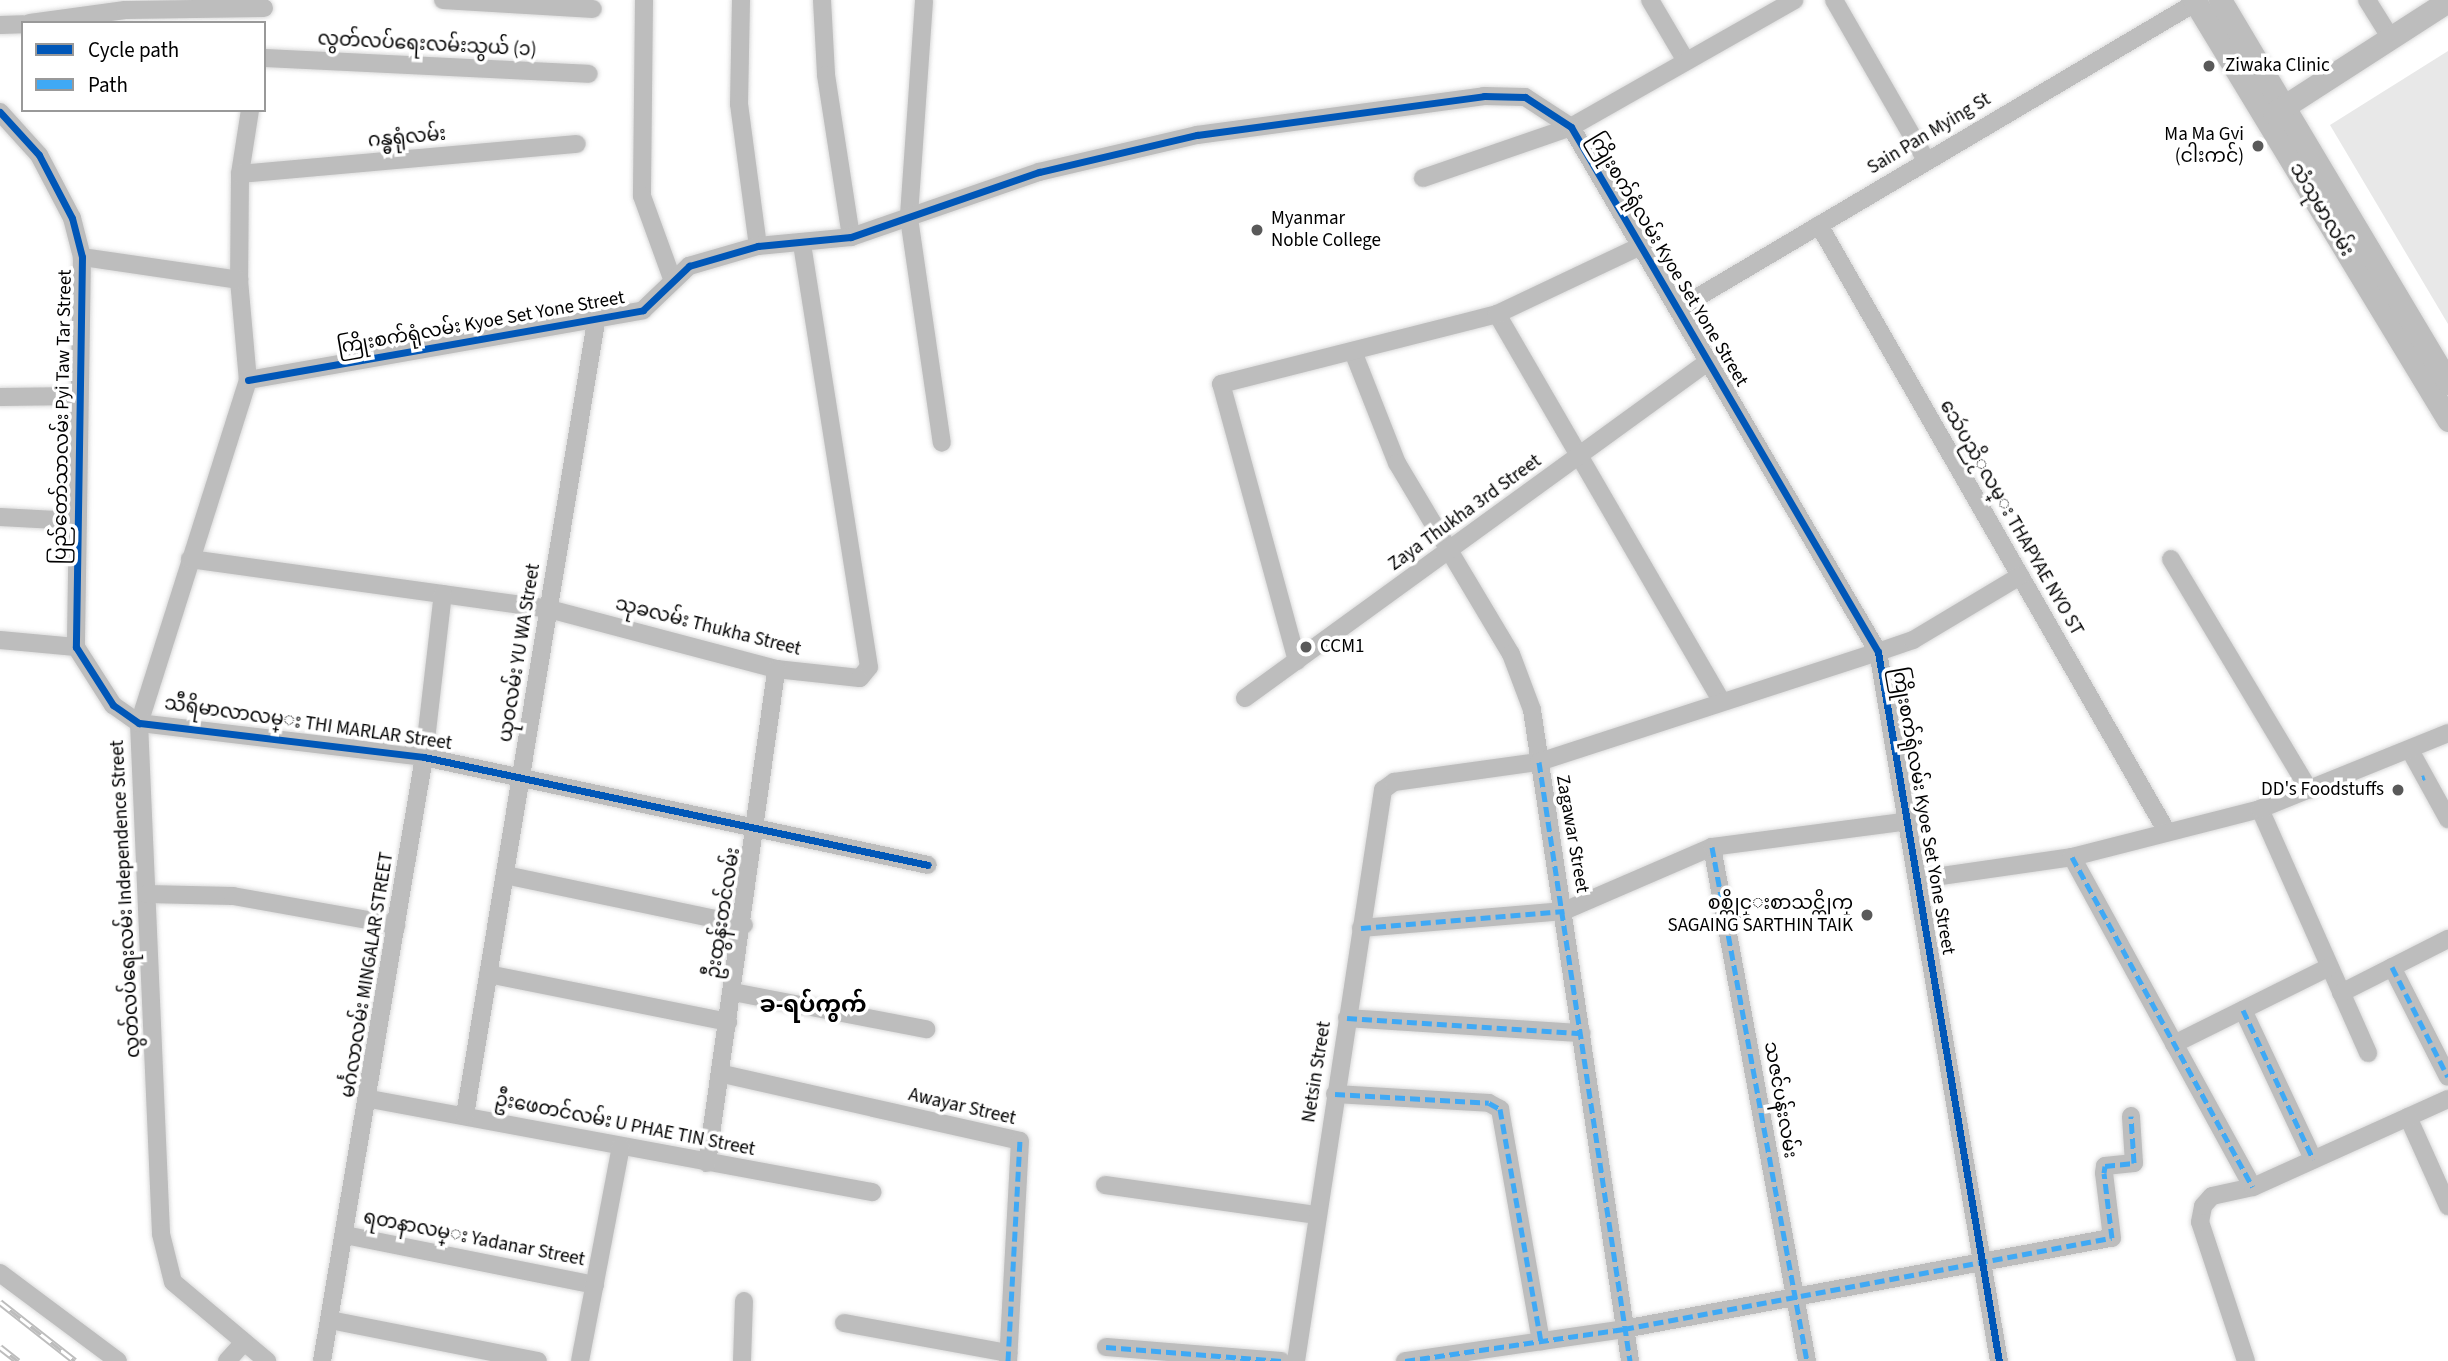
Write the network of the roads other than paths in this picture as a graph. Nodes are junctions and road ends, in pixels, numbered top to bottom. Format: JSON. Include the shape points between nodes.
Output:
{"nodes":[{"id":1,"x":443,"y":0,"type":"edge"},
{"id":2,"x":645,"y":0,"type":"edge"},
{"id":3,"x":741,"y":0,"type":"edge"},
{"id":4,"x":822,"y":0,"type":"edge"},
{"id":5,"x":1650,"y":0,"type":"edge"},
{"id":6,"x":1795,"y":0,"type":"edge"},
{"id":7,"x":1834,"y":0,"type":"edge"},
{"id":8,"x":2220,"y":0,"type":"edge"},
{"id":9,"x":2367,"y":0,"type":"edge"},
{"id":10,"x":924,"y":1,"type":"edge"},
{"id":11,"x":2197,"y":1,"type":"edge"},
{"id":12,"x":2448,"y":1,"type":"edge"},
{"id":13,"x":593,"y":9,"type":"dead end"},
{"id":14,"x":264,"y":10,"type":"edge"},
{"id":15,"x":45,"y":21,"type":"edge"},
{"id":16,"x":21,"y":24,"type":"edge"},
{"id":17,"x":0,"y":26,"type":"edge"},
{"id":18,"x":2390,"y":37,"type":"junction"},
{"id":19,"x":266,"y":58,"type":"edge"},
{"id":20,"x":1686,"y":61,"type":"junction"},
{"id":21,"x":589,"y":74,"type":"dead end"},
{"id":22,"x":0,"y":112,"type":"edge"},
{"id":23,"x":250,"y":112,"type":"edge"},
{"id":24,"x":2275,"y":112,"type":"junction"},
{"id":25,"x":1571,"y":127,"type":"junction"},
{"id":26,"x":578,"y":144,"type":"dead end"},
{"id":27,"x":1926,"y":160,"type":"junction"},
{"id":28,"x":240,"y":174,"type":"junction"},
{"id":29,"x":1423,"y":178,"type":"dead end"},
{"id":30,"x":909,"y":218,"type":"junction"},
{"id":31,"x":1819,"y":225,"type":"junction"},
{"id":32,"x":851,"y":237,"type":"junction"},
{"id":33,"x":802,"y":242,"type":"junction"},
{"id":34,"x":758,"y":246,"type":"junction"},
{"id":35,"x":1641,"y":246,"type":"junction"},
{"id":36,"x":82,"y":257,"type":"junction"},
{"id":37,"x":239,"y":281,"type":"junction"},
{"id":38,"x":673,"y":281,"type":"junction"},
{"id":39,"x":1681,"y":307,"type":"junction"},
{"id":40,"x":1497,"y":314,"type":"junction"},
{"id":41,"x":596,"y":322,"type":"junction"},
{"id":42,"x":1354,"y":354,"type":"junction"},
{"id":43,"x":1709,"y":361,"type":"junction"},
{"id":44,"x":248,"y":380,"type":"junction"},
{"id":45,"x":2448,"y":383,"type":"edge"},
{"id":46,"x":78,"y":396,"type":"junction"},
{"id":47,"x":0,"y":397,"type":"edge"},
{"id":48,"x":2448,"y":420,"type":"edge"},
{"id":49,"x":942,"y":443,"type":"dead end"},
{"id":50,"x":1581,"y":455,"type":"junction"},
{"id":51,"x":0,"y":517,"type":"edge"},
{"id":52,"x":75,"y":521,"type":"junction"},
{"id":53,"x":1452,"y":549,"type":"junction"},
{"id":54,"x":190,"y":559,"type":"junction"},
{"id":55,"x":2171,"y":559,"type":"dead end"},
{"id":56,"x":2020,"y":576,"type":"junction"},
{"id":57,"x":443,"y":594,"type":"junction"},
{"id":58,"x":549,"y":608,"type":"junction"},
{"id":59,"x":0,"y":640,"type":"edge"},
{"id":60,"x":76,"y":647,"type":"junction"},
{"id":61,"x":1878,"y":652,"type":"junction"},
{"id":62,"x":1297,"y":661,"type":"junction"},
{"id":63,"x":776,"y":669,"type":"junction"},
{"id":64,"x":1245,"y":698,"type":"dead end"},
{"id":65,"x":1721,"y":701,"type":"junction"},
{"id":66,"x":139,"y":723,"type":"junction"},
{"id":67,"x":2448,"y":733,"type":"edge"},
{"id":68,"x":2411,"y":752,"type":"junction"},
{"id":69,"x":424,"y":757,"type":"junction"},
{"id":70,"x":1539,"y":762,"type":"junction"},
{"id":71,"x":521,"y":779,"type":"junction"},
{"id":72,"x":2309,"y":790,"type":"junction"},
{"id":73,"x":2260,"y":809,"type":"junction"},
{"id":74,"x":2448,"y":819,"type":"edge"},
{"id":75,"x":1909,"y":821,"type":"junction"},
{"id":76,"x":758,"y":831,"type":"junction"},
{"id":77,"x":2167,"y":832,"type":"junction"},
{"id":78,"x":1713,"y":847,"type":"junction"},
{"id":79,"x":2072,"y":857,"type":"junction"},
{"id":80,"x":928,"y":865,"type":"dead end"},
{"id":81,"x":505,"y":875,"type":"junction"},
{"id":82,"x":1920,"y":879,"type":"junction"},
{"id":83,"x":147,"y":894,"type":"junction"},
{"id":84,"x":1564,"y":911,"type":"junction"},
{"id":85,"x":396,"y":925,"type":"junction"},
{"id":86,"x":744,"y":925,"type":"junction"},
{"id":87,"x":1361,"y":928,"type":"junction"},
{"id":88,"x":2448,"y":939,"type":"edge"},
{"id":89,"x":2329,"y":967,"type":"junction"},
{"id":90,"x":2392,"y":967,"type":"junction"},
{"id":91,"x":488,"y":974,"type":"junction"},
{"id":92,"x":733,"y":992,"type":"junction"},
{"id":93,"x":2341,"y":993,"type":"junction"},
{"id":94,"x":2243,"y":1010,"type":"junction"},
{"id":95,"x":1347,"y":1018,"type":"junction"},
{"id":96,"x":729,"y":1022,"type":"junction"},
{"id":97,"x":926,"y":1029,"type":"dead end"},
{"id":98,"x":1582,"y":1033,"type":"junction"},
{"id":99,"x":2174,"y":1044,"type":"junction"},
{"id":100,"x":2368,"y":1054,"type":"dead end"},
{"id":101,"x":723,"y":1074,"type":"junction"},
{"id":102,"x":2448,"y":1077,"type":"edge"},
{"id":103,"x":1335,"y":1094,"type":"junction"},
{"id":104,"x":370,"y":1099,"type":"junction"},
{"id":105,"x":2448,"y":1099,"type":"edge"},
{"id":106,"x":465,"y":1115,"type":"junction"},
{"id":107,"x":2131,"y":1116,"type":"dead end"},
{"id":108,"x":2407,"y":1117,"type":"junction"},
{"id":109,"x":621,"y":1147,"type":"junction"},
{"id":110,"x":2312,"y":1159,"type":"junction"},
{"id":111,"x":707,"y":1163,"type":"junction"},
{"id":112,"x":1105,"y":1185,"type":"dead end"},
{"id":113,"x":2253,"y":1187,"type":"junction"},
{"id":114,"x":872,"y":1192,"type":"dead end"},
{"id":115,"x":2448,"y":1206,"type":"edge"},
{"id":116,"x":1317,"y":1215,"type":"junction"},
{"id":117,"x":345,"y":1236,"type":"junction"},
{"id":118,"x":1984,"y":1262,"type":"junction"},
{"id":119,"x":0,"y":1273,"type":"edge"},
{"id":120,"x":595,"y":1285,"type":"junction"},
{"id":121,"x":1793,"y":1297,"type":"junction"},
{"id":122,"x":744,"y":1301,"type":"dead end"},
{"id":123,"x":330,"y":1320,"type":"junction"},
{"id":124,"x":844,"y":1323,"type":"dead end"},
{"id":125,"x":1624,"y":1329,"type":"junction"},
{"id":126,"x":1541,"y":1341,"type":"junction"},
{"id":127,"x":244,"y":1342,"type":"junction"},
{"id":128,"x":1105,"y":1348,"type":"dead end"},
{"id":129,"x":1008,"y":1357,"type":"edge"},
{"id":130,"x":118,"y":1361,"type":"edge"},
{"id":131,"x":228,"y":1361,"type":"edge"},
{"id":132,"x":267,"y":1361,"type":"edge"},
{"id":133,"x":322,"y":1361,"type":"edge"},
{"id":134,"x":538,"y":1361,"type":"edge"},
{"id":135,"x":580,"y":1361,"type":"edge"},
{"id":136,"x":742,"y":1361,"type":"edge"},
{"id":137,"x":1281,"y":1361,"type":"edge"},
{"id":138,"x":1296,"y":1361,"type":"edge"},
{"id":139,"x":1405,"y":1361,"type":"edge"},
{"id":140,"x":1630,"y":1361,"type":"edge"},
{"id":141,"x":1807,"y":1361,"type":"edge"},
{"id":142,"x":1999,"y":1361,"type":"edge"},
{"id":143,"x":2245,"y":1361,"type":"edge"}],
"edges":[{"from":1,"to":13,"type":"street"},
{"from":2,"to":38,"type":"street","via":[[642,196]]},
{"from":3,"to":34,"type":"street","via":[[739,104]]},
{"from":4,"to":32,"type":"street","via":[[826,75]]},
{"from":5,"to":20,"type":"street"},
{"from":6,"to":20,"type":"street"},
{"from":7,"to":27,"type":"street"},
{"from":8,"to":24,"type":"main road","name":"သံသုမာလမ်း"},
{"from":9,"to":18,"type":"street"},
{"from":10,"to":30,"type":"street"},
{"from":11,"to":24,"type":"main road","name":"သံသုမာလမ်း"},
{"from":11,"to":27,"type":"street","name":"Sain Pan Mying St"},
{"from":12,"to":18,"type":"main road"},
{"from":14,"to":15,"type":"street","via":[[125,10]]},
{"from":16,"to":17,"type":"street"},
{"from":18,"to":24,"type":"main road"},
{"from":19,"to":21,"type":"street","name":"လွတ်လပ်ရေးလမ်းသွယ် (၁)"},
{"from":20,"to":25,"type":"street"},
{"from":22,"to":36,"type":"street","name":"ပြည်တော်သာလမ်း Pyi Taw Tar Street","via":[[38,155],[72,218]]},
{"from":23,"to":28,"type":"street","name":"လွတ်လပ်ရေးလမ်း Independence Street"},
{"from":24,"to":45,"type":"main road","name":"သံသုမာလမ်း"},
{"from":24,"to":48,"type":"main road","name":"သံသုမာလမ်း"},
{"from":25,"to":29,"type":"street"},
{"from":25,"to":30,"type":"street","name":"ကြိုးစက်ရုံလမ်း Kyoe Set Yone Street","via":[[1525,97],[1484,96],[1197,135],[1039,172]]},
{"from":25,"to":35,"type":"street","name":"ကြိုးစက်ရုံလမ်း Kyoe Set Yone Street"},
{"from":26,"to":28,"type":"street","name":"ဂန္ဓရုံလမ်း"},
{"from":27,"to":31,"type":"street","name":"Sain Pan Mying St"},
{"from":28,"to":37,"type":"street","name":"လွတ်လပ်ရေးလမ်း Independence Street"},
{"from":30,"to":32,"type":"street","name":"ကြိုးစက်ရုံလမ်း Kyoe Set Yone Street"},
{"from":30,"to":49,"type":"street"},
{"from":31,"to":39,"type":"street","name":"Sain Pan Mying St"},
{"from":31,"to":56,"type":"street","name":"သေဴပညိႂလမ္း THAPYAE NYO ST"},
{"from":32,"to":33,"type":"street","name":"ကြိုးစက်ရုံလမ်း Kyoe Set Yone Street"},
{"from":33,"to":34,"type":"street","name":"ကြိုးစက်ရုံလမ်း Kyoe Set Yone Street"},
{"from":33,"to":63,"type":"street","name":"သုခလမ်း Thukha Street","via":[[870,667],[860,678]]},
{"from":34,"to":38,"type":"street","name":"ကြိုးစက်ရုံလမ်း Kyoe Set Yone Street","via":[[689,265]]},
{"from":35,"to":39,"type":"street","name":"ကြိုးစက်ရုံလမ်း Kyoe Set Yone Street"},
{"from":35,"to":40,"type":"street"},
{"from":36,"to":37,"type":"street"},
{"from":36,"to":46,"type":"street","name":"ပြည်တော်သာလမ်း Pyi Taw Tar Street"},
{"from":37,"to":44,"type":"street","name":"လွတ်လပ်ရေးလမ်း Independence Street"},
{"from":38,"to":41,"type":"street","name":"ကြိုးစက်ရုံလမ်း Kyoe Set Yone Street","via":[[643,310]]},
{"from":39,"to":43,"type":"street","name":"ကြိုးစက်ရုံလမ်း Kyoe Set Yone Street"},
{"from":40,"to":42,"type":"street"},
{"from":40,"to":50,"type":"street"},
{"from":41,"to":44,"type":"street","name":"ကြိုးစက်ရုံလမ်း Kyoe Set Yone Street","via":[[498,333]]},
{"from":41,"to":58,"type":"street","name":"ယုဝလမ်း YU WA Street"},
{"from":42,"to":53,"type":"street","name":"Zagawar Street","via":[[1397,463]]},
{"from":42,"to":62,"type":"street","via":[[1229,381],[1219,391]]},
{"from":43,"to":50,"type":"street","name":"Zaya Thukha 3rd Street"},
{"from":43,"to":61,"type":"street","name":"ကြိုးစက်ရုံလမ်း Kyoe Set Yone Street"},
{"from":44,"to":54,"type":"street","name":"လွတ်လပ်ရေးလမ်း Independence Street"},
{"from":46,"to":47,"type":"street"},
{"from":46,"to":52,"type":"street","name":"ပြည်တော်သာလမ်း Pyi Taw Tar Street"},
{"from":50,"to":53,"type":"street","name":"Zaya Thukha 3rd Street"},
{"from":50,"to":65,"type":"street"},
{"from":51,"to":52,"type":"street"},
{"from":52,"to":60,"type":"street","name":"ပြည်တော်သာလမ်း Pyi Taw Tar Street"},
{"from":53,"to":62,"type":"street","name":"Zaya Thukha 3rd Street"},
{"from":53,"to":70,"type":"street","name":"Zagawar Street","via":[[1511,654],[1532,710]]},
{"from":54,"to":57,"type":"street","name":"သုခလမ်း Thukha Street"},
{"from":54,"to":66,"type":"street","name":"လွတ်လပ်ရေးလမ်း Independence Street"},
{"from":55,"to":72,"type":"street"},
{"from":56,"to":61,"type":"street","via":[[1913,640]]},
{"from":56,"to":77,"type":"street","name":"သေဴပညိႂလမ္း THAPYAE NYO ST"},
{"from":57,"to":58,"type":"street","name":"သုခလမ်း Thukha Street"},
{"from":57,"to":69,"type":"street","name":"မင်္ဂလာလမ်း MINGALAR STREET"},
{"from":58,"to":63,"type":"street","name":"သုခလမ်း Thukha Street"},
{"from":58,"to":71,"type":"street","name":"ယုဝလမ်း YU WA Street"},
{"from":59,"to":60,"type":"street"},
{"from":60,"to":66,"type":"street","via":[[113,705]]},
{"from":61,"to":65,"type":"street"},
{"from":61,"to":75,"type":"street","name":"ကြိုးစက်ရုံလမ်း Kyoe Set Yone Street"},
{"from":62,"to":64,"type":"street","name":"Zaya Thukha 3rd Street"},
{"from":63,"to":76,"type":"street","name":"ဦးထွန်းတင်လမ်း"},
{"from":65,"to":70,"type":"street"},
{"from":66,"to":69,"type":"street","name":"သီရိမာလာလမ္း THI MARLAR Street"},
{"from":66,"to":83,"type":"street","name":"လွတ်လပ်ရေးလမ်း Independence Street"},
{"from":67,"to":68,"type":"street"},
{"from":68,"to":72,"type":"street"},
{"from":68,"to":74,"type":"street"},
{"from":69,"to":71,"type":"street","name":"သီရိမာလာလမ္း THI MARLAR Street"},
{"from":69,"to":85,"type":"street","name":"မင်္ဂလာလမ်း MINGALAR STREET"},
{"from":70,"to":84,"type":"street","name":"Zagawar Street"},
{"from":70,"to":87,"type":"street","name":"Netsin Street","via":[[1394,782],[1383,790]]},
{"from":71,"to":76,"type":"street","name":"သီရိမာလာလမ္း THI MARLAR Street"},
{"from":71,"to":81,"type":"street","name":"ယုဝလမ်း YU WA Street"},
{"from":72,"to":73,"type":"street"},
{"from":73,"to":77,"type":"street"},
{"from":73,"to":89,"type":"street"},
{"from":75,"to":78,"type":"street"},
{"from":75,"to":82,"type":"street","name":"ကြိုးစက်ရုံလမ်း Kyoe Set Yone Street"},
{"from":76,"to":80,"type":"street","name":"သီရိမာလာလမ္း THI MARLAR Street"},
{"from":76,"to":86,"type":"street","name":"ဦးထွန်းတင်လမ်း"},
{"from":77,"to":79,"type":"street"},
{"from":78,"to":84,"type":"street"},
{"from":78,"to":121,"type":"street","name":"သဇင်ပန်းလမ်း"},
{"from":79,"to":82,"type":"street"},
{"from":79,"to":99,"type":"street"},
{"from":81,"to":86,"type":"street"},
{"from":81,"to":91,"type":"street","name":"ယုဝလမ်း YU WA Street"},
{"from":82,"to":118,"type":"street","name":"ကြိုးစက်ရုံလမ်း Kyoe Set Yone Street"},
{"from":83,"to":85,"type":"street","via":[[233,896]]},
{"from":83,"to":127,"type":"street","name":"လွတ်လပ်ရေးလမ်း Independence Street","via":[[161,1234],[173,1282]]},
{"from":84,"to":87,"type":"street"},
{"from":84,"to":98,"type":"street","name":"Zagawar Street"},
{"from":85,"to":104,"type":"street","name":"မင်္ဂလာလမ်း MINGALAR STREET"},
{"from":86,"to":92,"type":"street","name":"ဦးထွန်းတင်လမ်း"},
{"from":87,"to":95,"type":"street","name":"Netsin Street"},
{"from":88,"to":90,"type":"street"},
{"from":89,"to":93,"type":"street"},
{"from":89,"to":94,"type":"street"},
{"from":90,"to":93,"type":"street"},
{"from":90,"to":102,"type":"street"},
{"from":91,"to":96,"type":"street"},
{"from":91,"to":106,"type":"street","name":"ယုဝလမ်း YU WA Street"},
{"from":92,"to":96,"type":"street","name":"ဦးထွန်းတင်လမ်း"},
{"from":92,"to":97,"type":"street"},
{"from":93,"to":100,"type":"street"},
{"from":94,"to":99,"type":"street"},
{"from":94,"to":110,"type":"street"},
{"from":95,"to":98,"type":"street"},
{"from":95,"to":103,"type":"street","name":"Netsin Street"},
{"from":96,"to":101,"type":"street","name":"ဦးထွန်းတင်လမ်း"},
{"from":98,"to":125,"type":"street","name":"Zagawar Street"},
{"from":99,"to":113,"type":"street"},
{"from":101,"to":111,"type":"street","name":"ဦးထွန်းတင်လမ်း"},
{"from":101,"to":129,"type":"street","name":"Awayar Street","via":[[1020,1142]]},
{"from":103,"to":116,"type":"street","name":"Netsin Street"},
{"from":103,"to":126,"type":"street","via":[[1489,1103],[1500,1109]]},
{"from":104,"to":106,"type":"street","name":"ဦးဖေတင်လမ်း U PHAE TIN Street"},
{"from":104,"to":117,"type":"street","name":"မင်္ဂလာလမ်း MINGALAR STREET"},
{"from":105,"to":108,"type":"street"},
{"from":106,"to":109,"type":"street","name":"ဦးဖေတင်လမ်း U PHAE TIN Street"},
{"from":107,"to":118,"type":"street","via":[[2134,1163],[2105,1166],[2112,1238]]},
{"from":108,"to":110,"type":"street"},
{"from":108,"to":115,"type":"street"},
{"from":109,"to":111,"type":"street","name":"ဦးဖေတင်လမ်း U PHAE TIN Street"},
{"from":109,"to":120,"type":"street"},
{"from":110,"to":113,"type":"street"},
{"from":111,"to":114,"type":"street","name":"ဦးဖေတင်လမ်း U PHAE TIN Street"},
{"from":112,"to":116,"type":"street"},
{"from":113,"to":143,"type":"street","via":[[2213,1196],[2203,1206],[2200,1222]]},
{"from":116,"to":138,"type":"street","name":"Netsin Street"},
{"from":117,"to":120,"type":"street","name":"ရတနာလမ္း Yadanar Street"},
{"from":117,"to":123,"type":"street","name":"မင်္ဂလာလမ်း MINGALAR STREET"},
{"from":118,"to":121,"type":"street"},
{"from":118,"to":142,"type":"street","name":"ကြိုးစက်ရုံလမ်း Kyoe Set Yone Street"},
{"from":119,"to":130,"type":"street"},
{"from":120,"to":135,"type":"street"},
{"from":121,"to":125,"type":"street"},
{"from":121,"to":141,"type":"street","name":"သဇင်ပန်းလမ်း"},
{"from":122,"to":136,"type":"street"},
{"from":123,"to":133,"type":"street","name":"မင်္ဂလာလမ်း MINGALAR STREET"},
{"from":123,"to":134,"type":"street"},
{"from":124,"to":129,"type":"street"},
{"from":125,"to":126,"type":"street"},
{"from":125,"to":140,"type":"street","name":"Zagawar Street"},
{"from":126,"to":139,"type":"street"},
{"from":127,"to":131,"type":"street"},
{"from":127,"to":132,"type":"street"},
{"from":128,"to":137,"type":"street"}]}
